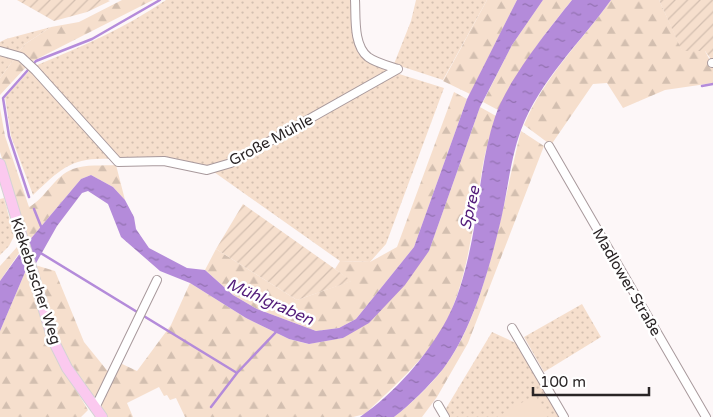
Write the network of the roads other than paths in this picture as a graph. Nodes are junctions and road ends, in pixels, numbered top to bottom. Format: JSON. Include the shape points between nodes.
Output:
{"nodes":[{"id":1,"x":355,"y":0,"type":"edge"},
{"id":2,"x":0,"y":51,"type":"edge"},
{"id":3,"x":548,"y":146,"type":"dead end"},
{"id":4,"x":0,"y":164,"type":"edge"},
{"id":5,"x":157,"y":280,"type":"dead end"},
{"id":6,"x":512,"y":328,"type":"dead end"},
{"id":7,"x":438,"y":405,"type":"dead end"},
{"id":8,"x":95,"y":408,"type":"junction"},
{"id":9,"x":102,"y":417,"type":"edge"},
{"id":10,"x":445,"y":417,"type":"edge"},
{"id":11,"x":564,"y":417,"type":"edge"},
{"id":12,"x":706,"y":417,"type":"edge"}],
"edges":[{"from":1,"to":2,"type":"street","name":"Große Mühle","via":[[361,50],[369,58],[398,69],[231,163],[207,170],[164,160],[118,162],[35,70],[25,61]]},
{"from":3,"to":12,"type":"street","name":"Madlower Straße"},
{"from":4,"to":8,"type":"main road","name":"Kiekebuscher Weg","via":[[53,340],[67,368]]},
{"from":5,"to":8,"type":"street"},
{"from":6,"to":11,"type":"street"},
{"from":7,"to":10,"type":"street"},
{"from":8,"to":9,"type":"main road","name":"Kiekebuscher Weg"}]}
